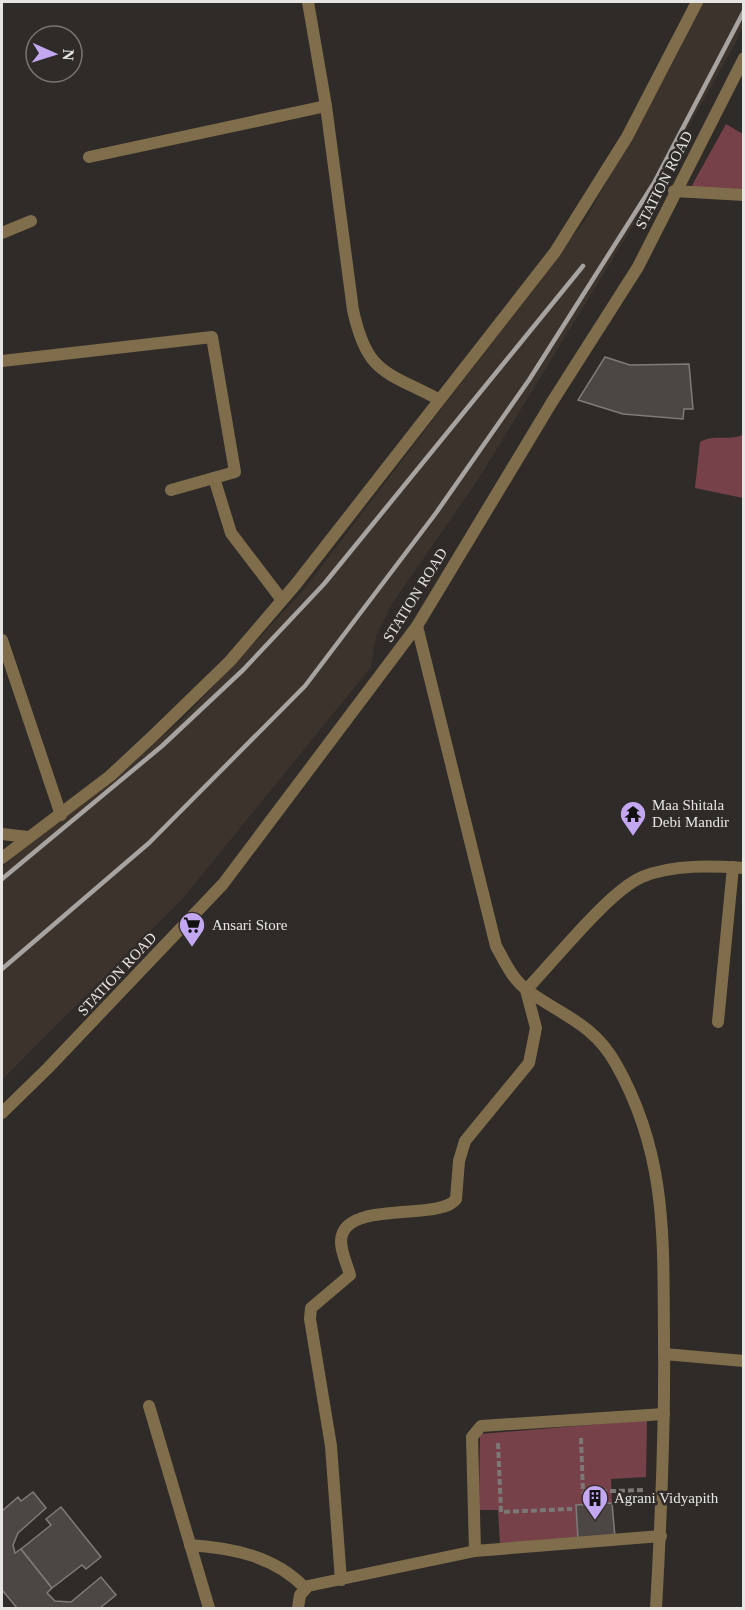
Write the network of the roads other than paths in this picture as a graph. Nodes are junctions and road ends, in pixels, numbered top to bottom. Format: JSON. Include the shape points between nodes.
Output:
{"nodes":[{"id":1,"x":308,"y":2,"type":"edge"},
{"id":2,"x":697,"y":2,"type":"edge"},
{"id":3,"x":744,"y":58,"type":"edge"},
{"id":4,"x":326,"y":106,"type":"junction"},
{"id":5,"x":89,"y":157,"type":"dead end"},
{"id":6,"x":674,"y":191,"type":"junction"},
{"id":7,"x":744,"y":195,"type":"edge"},
{"id":8,"x":31,"y":221,"type":"dead end"},
{"id":9,"x":2,"y":233,"type":"edge"},
{"id":10,"x":2,"y":361,"type":"edge"},
{"id":11,"x":438,"y":399,"type":"junction"},
{"id":12,"x":214,"y":478,"type":"junction"},
{"id":13,"x":171,"y":490,"type":"dead end"},
{"id":14,"x":282,"y":600,"type":"junction"},
{"id":15,"x":417,"y":626,"type":"junction"},
{"id":16,"x":2,"y":640,"type":"edge"},
{"id":17,"x":61,"y":814,"type":"junction"},
{"id":18,"x":2,"y":834,"type":"edge"},
{"id":19,"x":28,"y":837,"type":"junction"},
{"id":20,"x":2,"y":858,"type":"edge"},
{"id":21,"x":738,"y":867,"type":"edge"},
{"id":22,"x":526,"y":990,"type":"junction"},
{"id":23,"x":718,"y":1022,"type":"dead end"},
{"id":24,"x":2,"y":1113,"type":"edge"},
{"id":25,"x":664,"y":1354,"type":"junction"},
{"id":26,"x":744,"y":1361,"type":"edge"},
{"id":27,"x":149,"y":1406,"type":"dead end"},
{"id":28,"x":664,"y":1414,"type":"junction"},
{"id":29,"x":660,"y":1536,"type":"junction"},
{"id":30,"x":190,"y":1545,"type":"junction"},
{"id":31,"x":475,"y":1551,"type":"junction"},
{"id":32,"x":341,"y":1580,"type":"junction"},
{"id":33,"x":305,"y":1588,"type":"junction"},
{"id":34,"x":209,"y":1608,"type":"edge"},
{"id":35,"x":298,"y":1608,"type":"edge"},
{"id":36,"x":656,"y":1608,"type":"edge"}],
"edges":[{"from":1,"to":4,"type":"street"},
{"from":2,"to":11,"type":"street","via":[[596,190],[555,252]]},
{"from":3,"to":6,"type":"street","name":"STATION ROAD"},
{"from":4,"to":5,"type":"street"},
{"from":4,"to":11,"type":"street","via":[[359,340],[377,367]]},
{"from":6,"to":7,"type":"street"},
{"from":6,"to":15,"type":"street","name":"STATION ROAD","via":[[638,267]]},
{"from":8,"to":9,"type":"street"},
{"from":10,"to":12,"type":"street","via":[[212,337],[235,472]]},
{"from":11,"to":14,"type":"street"},
{"from":12,"to":13,"type":"street"},
{"from":12,"to":14,"type":"street","via":[[231,533]]},
{"from":14,"to":17,"type":"street","via":[[230,661],[155,734]]},
{"from":15,"to":22,"type":"street","via":[[496,946],[512,975]]},
{"from":15,"to":24,"type":"street","name":"STATION ROAD","via":[[223,884]]},
{"from":16,"to":17,"type":"street"},
{"from":17,"to":19,"type":"street"},
{"from":18,"to":19,"type":"street"},
{"from":19,"to":20,"type":"street"},
{"from":21,"to":22,"type":"street","via":[[681,868],[642,877],[620,890]]},
{"from":21,"to":23,"type":"street"},
{"from":22,"to":25,"type":"street","via":[[580,1021],[599,1038],[633,1095],[658,1176],[663,1220]]},
{"from":22,"to":32,"type":"street","via":[[536,1028],[529,1063],[465,1141],[456,1199],[446,1207],[390,1212],[348,1225],[342,1234],[342,1246],[350,1275],[311,1308],[331,1446]]},
{"from":25,"to":26,"type":"street"},
{"from":25,"to":28,"type":"street"},
{"from":27,"to":30,"type":"street"},
{"from":28,"to":29,"type":"street","via":[[658,1490]]},
{"from":28,"to":31,"type":"street","via":[[477,1428],[472,1437]]},
{"from":29,"to":31,"type":"street"},
{"from":29,"to":36,"type":"street"},
{"from":30,"to":33,"type":"street","via":[[221,1547],[264,1559],[295,1577]]},
{"from":30,"to":34,"type":"street"},
{"from":31,"to":32,"type":"street"},
{"from":32,"to":33,"type":"street"},
{"from":33,"to":35,"type":"street"}]}
